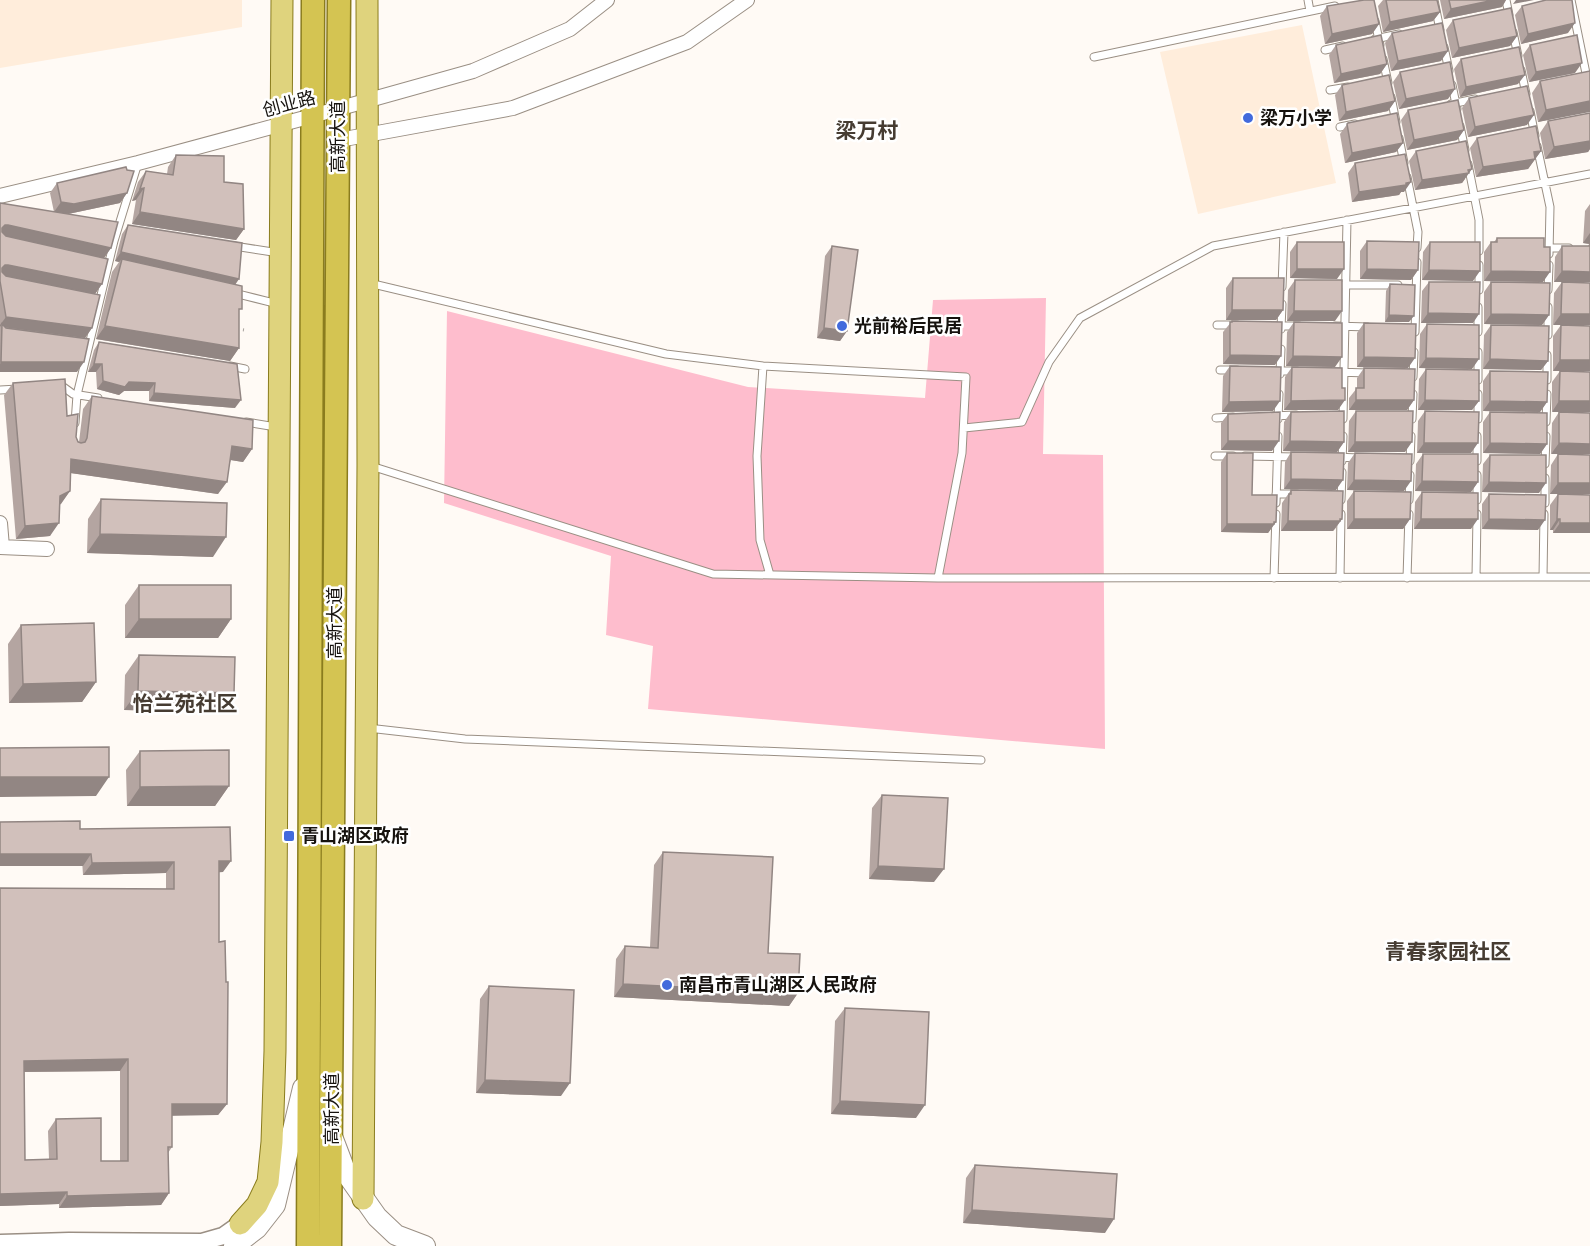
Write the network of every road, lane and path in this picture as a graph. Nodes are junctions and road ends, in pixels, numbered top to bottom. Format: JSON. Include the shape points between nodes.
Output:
{"nodes":[{"id":1,"x":282,"y":0,"type":"edge"},
{"id":2,"x":313,"y":0,"type":"edge"},
{"id":3,"x":339,"y":0,"type":"edge"},
{"id":4,"x":367,"y":0,"type":"edge"},
{"id":5,"x":607,"y":0,"type":"edge"},
{"id":6,"x":747,"y":0,"type":"edge"},
{"id":7,"x":1308,"y":0,"type":"edge"},
{"id":8,"x":1434,"y":0,"type":"edge"},
{"id":9,"x":1506,"y":0,"type":"edge"},
{"id":10,"x":1571,"y":0,"type":"edge"},
{"id":11,"x":1342,"y":4,"type":"edge"},
{"id":12,"x":1519,"y":9,"type":"dead end"},
{"id":13,"x":1373,"y":10,"type":"edge"},
{"id":14,"x":1310,"y":11,"type":"junction"},
{"id":15,"x":1509,"y":11,"type":"junction"},
{"id":16,"x":1497,"y":13,"type":"edge"},
{"id":17,"x":1451,"y":23,"type":"edge"},
{"id":18,"x":1440,"y":26,"type":"junction"},
{"id":19,"x":1430,"y":28,"type":"edge"},
{"id":20,"x":1409,"y":32,"type":"edge"},
{"id":21,"x":1579,"y":37,"type":"junction"},
{"id":22,"x":1379,"y":38,"type":"junction"},
{"id":23,"x":1568,"y":39,"type":"edge"},
{"id":24,"x":1368,"y":40,"type":"edge"},
{"id":25,"x":1347,"y":45,"type":"edge"},
{"id":26,"x":1527,"y":48,"type":"dead end"},
{"id":27,"x":1325,"y":50,"type":"dead end"},
{"id":28,"x":1517,"y":50,"type":"junction"},
{"id":29,"x":1505,"y":53,"type":"edge"},
{"id":30,"x":1094,"y":57,"type":"dead end"},
{"id":31,"x":1459,"y":63,"type":"edge"},
{"id":32,"x":1448,"y":65,"type":"junction"},
{"id":33,"x":1438,"y":67,"type":"edge"},
{"id":34,"x":1397,"y":76,"type":"dead end"},
{"id":35,"x":1587,"y":76,"type":"junction"},
{"id":36,"x":1387,"y":78,"type":"junction"},
{"id":37,"x":1576,"y":78,"type":"edge"},
{"id":38,"x":1376,"y":81,"type":"edge"},
{"id":39,"x":1353,"y":86,"type":"edge"},
{"id":40,"x":1535,"y":87,"type":"dead end"},
{"id":41,"x":1525,"y":89,"type":"junction"},
{"id":42,"x":1330,"y":90,"type":"dead end"},
{"id":43,"x":1513,"y":91,"type":"edge"},
{"id":44,"x":1590,"y":93,"type":"edge"},
{"id":45,"x":1479,"y":98,"type":"edge"},
{"id":46,"x":367,"y":101,"type":"junction"},
{"id":47,"x":1455,"y":103,"type":"junction"},
{"id":48,"x":1445,"y":105,"type":"edge"},
{"id":49,"x":338,"y":109,"type":"junction"},
{"id":50,"x":1405,"y":114,"type":"dead end"},
{"id":51,"x":312,"y":116,"type":"junction"},
{"id":52,"x":1395,"y":116,"type":"junction"},
{"id":53,"x":1384,"y":118,"type":"edge"},
{"id":54,"x":1362,"y":123,"type":"edge"},
{"id":55,"x":280,"y":125,"type":"junction"},
{"id":56,"x":1340,"y":127,"type":"dead end"},
{"id":57,"x":1545,"y":127,"type":"dead end"},
{"id":58,"x":1533,"y":129,"type":"junction"},
{"id":59,"x":1522,"y":131,"type":"edge"},
{"id":60,"x":367,"y":135,"type":"junction"},
{"id":61,"x":339,"y":140,"type":"junction"},
{"id":62,"x":1475,"y":141,"type":"edge"},
{"id":63,"x":1464,"y":144,"type":"junction"},
{"id":64,"x":1454,"y":146,"type":"edge"},
{"id":65,"x":1413,"y":154,"type":"dead end"},
{"id":66,"x":1403,"y":157,"type":"junction"},
{"id":67,"x":1392,"y":159,"type":"edge"},
{"id":68,"x":138,"y":163,"type":"junction"},
{"id":69,"x":1590,"y":174,"type":"edge"},
{"id":70,"x":1545,"y":182,"type":"junction"},
{"id":71,"x":0,"y":196,"type":"edge"},
{"id":72,"x":1474,"y":196,"type":"junction"},
{"id":73,"x":1413,"y":208,"type":"junction"},
{"id":74,"x":1347,"y":220,"type":"junction"},
{"id":75,"x":107,"y":225,"type":"edge"},
{"id":76,"x":118,"y":226,"type":"junction"},
{"id":77,"x":130,"y":228,"type":"edge"},
{"id":78,"x":1284,"y":232,"type":"junction"},
{"id":79,"x":222,"y":244,"type":"edge"},
{"id":80,"x":1549,"y":248,"type":"junction"},
{"id":81,"x":1580,"y":249,"type":"edge"},
{"id":82,"x":279,"y":253,"type":"junction"},
{"id":83,"x":98,"y":262,"type":"edge"},
{"id":84,"x":109,"y":264,"type":"junction"},
{"id":85,"x":120,"y":267,"type":"edge"},
{"id":86,"x":367,"y":282,"type":"junction"},
{"id":87,"x":1282,"y":284,"type":"junction"},
{"id":88,"x":1293,"y":284,"type":"edge"},
{"id":89,"x":1336,"y":285,"type":"edge"},
{"id":90,"x":1346,"y":285,"type":"junction"},
{"id":91,"x":1416,"y":286,"type":"junction"},
{"id":92,"x":1427,"y":286,"type":"edge"},
{"id":93,"x":1468,"y":286,"type":"edge"},
{"id":94,"x":1479,"y":286,"type":"junction"},
{"id":95,"x":1490,"y":286,"type":"edge"},
{"id":96,"x":1537,"y":287,"type":"edge"},
{"id":97,"x":1548,"y":287,"type":"junction"},
{"id":98,"x":1559,"y":287,"type":"edge"},
{"id":99,"x":222,"y":291,"type":"edge"},
{"id":100,"x":89,"y":298,"type":"edge"},
{"id":101,"x":100,"y":301,"type":"junction"},
{"id":102,"x":279,"y":304,"type":"junction"},
{"id":103,"x":1217,"y":325,"type":"dead end"},
{"id":104,"x":1249,"y":325,"type":"edge"},
{"id":105,"x":1270,"y":326,"type":"edge"},
{"id":106,"x":1281,"y":326,"type":"junction"},
{"id":107,"x":1302,"y":326,"type":"edge"},
{"id":108,"x":1324,"y":326,"type":"edge"},
{"id":109,"x":1345,"y":327,"type":"junction"},
{"id":110,"x":1380,"y":327,"type":"edge"},
{"id":111,"x":234,"y":328,"type":"edge"},
{"id":112,"x":1403,"y":328,"type":"edge"},
{"id":113,"x":1415,"y":328,"type":"junction"},
{"id":114,"x":1425,"y":328,"type":"edge"},
{"id":115,"x":1468,"y":329,"type":"edge"},
{"id":116,"x":1478,"y":329,"type":"junction"},
{"id":117,"x":1490,"y":329,"type":"edge"},
{"id":118,"x":244,"y":330,"type":"dead end"},
{"id":119,"x":1536,"y":330,"type":"edge"},
{"id":120,"x":1548,"y":330,"type":"junction"},
{"id":121,"x":1558,"y":330,"type":"edge"},
{"id":122,"x":78,"y":343,"type":"edge"},
{"id":123,"x":90,"y":344,"type":"junction"},
{"id":124,"x":101,"y":346,"type":"edge"},
{"id":125,"x":223,"y":365,"type":"edge"},
{"id":126,"x":763,"y":366,"type":"junction"},
{"id":127,"x":245,"y":369,"type":"dead end"},
{"id":128,"x":1220,"y":370,"type":"dead end"},
{"id":129,"x":1244,"y":370,"type":"edge"},
{"id":130,"x":1268,"y":371,"type":"edge"},
{"id":131,"x":1280,"y":371,"type":"junction"},
{"id":132,"x":1301,"y":371,"type":"edge"},
{"id":133,"x":1323,"y":372,"type":"edge"},
{"id":134,"x":1344,"y":372,"type":"junction"},
{"id":135,"x":1379,"y":373,"type":"edge"},
{"id":136,"x":1402,"y":373,"type":"edge"},
{"id":137,"x":1413,"y":373,"type":"junction"},
{"id":138,"x":1424,"y":374,"type":"edge"},
{"id":139,"x":1467,"y":374,"type":"edge"},
{"id":140,"x":1478,"y":375,"type":"junction"},
{"id":141,"x":1489,"y":375,"type":"edge"},
{"id":142,"x":1535,"y":376,"type":"edge"},
{"id":143,"x":1547,"y":376,"type":"junction"},
{"id":144,"x":1558,"y":376,"type":"edge"},
{"id":145,"x":52,"y":386,"type":"edge"},
{"id":146,"x":31,"y":388,"type":"edge"},
{"id":147,"x":0,"y":390,"type":"edge"},
{"id":148,"x":77,"y":395,"type":"junction"},
{"id":149,"x":101,"y":399,"type":"edge"},
{"id":150,"x":1279,"y":415,"type":"junction"},
{"id":151,"x":1300,"y":415,"type":"edge"},
{"id":152,"x":1332,"y":415,"type":"edge"},
{"id":153,"x":1343,"y":415,"type":"junction"},
{"id":154,"x":1354,"y":415,"type":"edge"},
{"id":155,"x":1268,"y":416,"type":"edge"},
{"id":156,"x":1401,"y":416,"type":"edge"},
{"id":157,"x":1412,"y":416,"type":"junction"},
{"id":158,"x":1423,"y":416,"type":"edge"},
{"id":159,"x":1467,"y":416,"type":"edge"},
{"id":160,"x":1478,"y":416,"type":"junction"},
{"id":161,"x":1237,"y":417,"type":"edge"},
{"id":162,"x":1489,"y":417,"type":"edge"},
{"id":163,"x":1535,"y":417,"type":"edge"},
{"id":164,"x":1546,"y":417,"type":"junction"},
{"id":165,"x":1557,"y":417,"type":"edge"},
{"id":166,"x":1216,"y":418,"type":"dead end"},
{"id":167,"x":243,"y":422,"type":"edge"},
{"id":168,"x":75,"y":428,"type":"edge"},
{"id":169,"x":279,"y":428,"type":"junction"},
{"id":170,"x":964,"y":428,"type":"junction"},
{"id":171,"x":1215,"y":456,"type":"dead end"},
{"id":172,"x":1277,"y":457,"type":"junction"},
{"id":173,"x":1299,"y":457,"type":"edge"},
{"id":174,"x":1331,"y":457,"type":"edge"},
{"id":175,"x":1342,"y":457,"type":"junction"},
{"id":176,"x":1365,"y":458,"type":"edge"},
{"id":177,"x":1399,"y":458,"type":"edge"},
{"id":178,"x":1411,"y":458,"type":"junction"},
{"id":179,"x":1422,"y":459,"type":"edge"},
{"id":180,"x":1466,"y":459,"type":"edge"},
{"id":181,"x":1477,"y":459,"type":"junction"},
{"id":182,"x":1489,"y":459,"type":"edge"},
{"id":183,"x":1534,"y":460,"type":"edge"},
{"id":184,"x":1545,"y":460,"type":"junction"},
{"id":185,"x":1557,"y":460,"type":"edge"},
{"id":186,"x":368,"y":465,"type":"junction"},
{"id":187,"x":1276,"y":494,"type":"junction"},
{"id":188,"x":1309,"y":495,"type":"edge"},
{"id":189,"x":1330,"y":495,"type":"edge"},
{"id":190,"x":1341,"y":495,"type":"junction"},
{"id":191,"x":1353,"y":495,"type":"edge"},
{"id":192,"x":1398,"y":496,"type":"edge"},
{"id":193,"x":1409,"y":496,"type":"junction"},
{"id":194,"x":1420,"y":497,"type":"edge"},
{"id":195,"x":1466,"y":498,"type":"edge"},
{"id":196,"x":1477,"y":498,"type":"junction"},
{"id":197,"x":1488,"y":498,"type":"edge"},
{"id":198,"x":1533,"y":499,"type":"edge"},
{"id":199,"x":1545,"y":499,"type":"junction"},
{"id":200,"x":1556,"y":499,"type":"edge"},
{"id":201,"x":0,"y":523,"type":"edge"},
{"id":202,"x":1,"y":547,"type":"edge"},
{"id":203,"x":48,"y":549,"type":"dead end"},
{"id":204,"x":770,"y":575,"type":"junction"},
{"id":205,"x":938,"y":578,"type":"junction"},
{"id":206,"x":1274,"y":578,"type":"junction"},
{"id":207,"x":1340,"y":578,"type":"junction"},
{"id":208,"x":1407,"y":578,"type":"junction"},
{"id":209,"x":1476,"y":578,"type":"junction"},
{"id":210,"x":1544,"y":578,"type":"junction"},
{"id":211,"x":1590,"y":578,"type":"edge"},
{"id":212,"x":365,"y":728,"type":"junction"},
{"id":213,"x":981,"y":760,"type":"dead end"},
{"id":214,"x":308,"y":1068,"type":"junction"},
{"id":215,"x":331,"y":1133,"type":"junction"},
{"id":216,"x":363,"y":1198,"type":"junction"},
{"id":217,"x":240,"y":1224,"type":"joint"},
{"id":218,"x":0,"y":1243,"type":"edge"},
{"id":219,"x":43,"y":1244,"type":"edge"},
{"id":220,"x":234,"y":1246,"type":"edge"},
{"id":221,"x":308,"y":1246,"type":"edge"},
{"id":222,"x":330,"y":1246,"type":"edge"},
{"id":223,"x":424,"y":1246,"type":"edge"}],
"edges":[{"from":1,"to":55,"type":"main road"},
{"from":2,"to":51,"type":"highway","name":"高新大道"},
{"from":3,"to":49,"type":"highway","name":"高新大道"},
{"from":4,"to":46,"type":"main road"},
{"from":5,"to":46,"type":"street","name":"创业路","via":[[570,29],[473,71]]},
{"from":6,"to":60,"type":"street","via":[[687,42],[513,108]]},
{"from":7,"to":14,"type":"lane"},
{"from":8,"to":18,"type":"lane"},
{"from":9,"to":15,"type":"lane"},
{"from":10,"to":21,"type":"lane"},
{"from":11,"to":14,"type":"lane"},
{"from":12,"to":15,"type":"lane"},
{"from":13,"to":22,"type":"lane"},
{"from":14,"to":30,"type":"lane"},
{"from":15,"to":16,"type":"lane"},
{"from":15,"to":28,"type":"lane"},
{"from":17,"to":18,"type":"lane"},
{"from":18,"to":19,"type":"lane"},
{"from":18,"to":32,"type":"lane"},
{"from":20,"to":22,"type":"lane"},
{"from":21,"to":23,"type":"lane"},
{"from":21,"to":35,"type":"lane"},
{"from":22,"to":24,"type":"lane"},
{"from":22,"to":36,"type":"lane"},
{"from":25,"to":27,"type":"lane"},
{"from":26,"to":28,"type":"lane"},
{"from":28,"to":29,"type":"lane"},
{"from":28,"to":41,"type":"lane"},
{"from":31,"to":32,"type":"lane"},
{"from":32,"to":33,"type":"lane"},
{"from":32,"to":47,"type":"lane"},
{"from":34,"to":36,"type":"lane"},
{"from":35,"to":37,"type":"lane"},
{"from":35,"to":44,"type":"lane"},
{"from":36,"to":38,"type":"lane"},
{"from":36,"to":52,"type":"lane"},
{"from":39,"to":42,"type":"lane"},
{"from":40,"to":41,"type":"lane"},
{"from":41,"to":43,"type":"lane"},
{"from":41,"to":58,"type":"lane"},
{"from":45,"to":47,"type":"lane"},
{"from":46,"to":49,"type":"street","name":"创业路"},
{"from":46,"to":60,"type":"main road"},
{"from":47,"to":48,"type":"lane"},
{"from":47,"to":63,"type":"lane"},
{"from":49,"to":51,"type":"street","name":"创业路"},
{"from":49,"to":61,"type":"highway","name":"高新大道"},
{"from":50,"to":52,"type":"lane"},
{"from":51,"to":55,"type":"street","name":"创业路"},
{"from":51,"to":214,"type":"highway","name":"高新大道"},
{"from":52,"to":53,"type":"lane"},
{"from":52,"to":66,"type":"lane"},
{"from":54,"to":56,"type":"lane"},
{"from":55,"to":68,"type":"street","name":"创业路"},
{"from":55,"to":82,"type":"main road"},
{"from":57,"to":58,"type":"lane"},
{"from":58,"to":59,"type":"lane"},
{"from":58,"to":70,"type":"lane"},
{"from":60,"to":61,"type":"street"},
{"from":60,"to":86,"type":"main road"},
{"from":61,"to":215,"type":"highway","name":"高新大道"},
{"from":62,"to":63,"type":"lane"},
{"from":63,"to":64,"type":"lane"},
{"from":63,"to":72,"type":"lane"},
{"from":65,"to":66,"type":"lane"},
{"from":66,"to":67,"type":"lane"},
{"from":66,"to":73,"type":"lane"},
{"from":68,"to":71,"type":"street","name":"创业路"},
{"from":68,"to":76,"type":"lane"},
{"from":69,"to":70,"type":"lane"},
{"from":70,"to":72,"type":"lane"},
{"from":70,"to":80,"type":"lane","via":[[1550,207]]},
{"from":72,"to":73,"type":"lane"},
{"from":72,"to":94,"type":"lane","via":[[1479,220]]},
{"from":73,"to":74,"type":"lane"},
{"from":73,"to":91,"type":"lane","via":[[1418,232]]},
{"from":74,"to":78,"type":"lane"},
{"from":74,"to":90,"type":"lane"},
{"from":75,"to":76,"type":"lane"},
{"from":76,"to":77,"type":"lane"},
{"from":76,"to":84,"type":"lane"},
{"from":78,"to":87,"type":"lane"},
{"from":78,"to":170,"type":"lane","via":[[1213,246],[1080,318],[1049,362],[1022,422]]},
{"from":79,"to":82,"type":"lane"},
{"from":80,"to":81,"type":"lane"},
{"from":80,"to":97,"type":"lane"},
{"from":82,"to":102,"type":"main road"},
{"from":83,"to":84,"type":"lane"},
{"from":84,"to":85,"type":"lane"},
{"from":84,"to":101,"type":"lane"},
{"from":86,"to":126,"type":"lane","via":[[666,354]]},
{"from":86,"to":186,"type":"main road"},
{"from":87,"to":88,"type":"lane"},
{"from":87,"to":106,"type":"lane"},
{"from":89,"to":90,"type":"lane"},
{"from":90,"to":91,"type":"lane"},
{"from":90,"to":109,"type":"lane"},
{"from":91,"to":92,"type":"lane"},
{"from":91,"to":113,"type":"lane"},
{"from":93,"to":94,"type":"lane"},
{"from":94,"to":95,"type":"lane"},
{"from":94,"to":116,"type":"lane"},
{"from":96,"to":97,"type":"lane"},
{"from":97,"to":98,"type":"lane"},
{"from":97,"to":120,"type":"lane"},
{"from":99,"to":102,"type":"lane"},
{"from":100,"to":101,"type":"lane"},
{"from":101,"to":123,"type":"lane"},
{"from":102,"to":169,"type":"main road"},
{"from":103,"to":104,"type":"lane"},
{"from":105,"to":106,"type":"lane"},
{"from":106,"to":107,"type":"lane"},
{"from":106,"to":131,"type":"lane"},
{"from":108,"to":109,"type":"lane"},
{"from":109,"to":110,"type":"lane"},
{"from":109,"to":134,"type":"lane"},
{"from":111,"to":118,"type":"path"},
{"from":112,"to":113,"type":"lane"},
{"from":113,"to":114,"type":"lane"},
{"from":113,"to":137,"type":"lane"},
{"from":115,"to":116,"type":"lane"},
{"from":116,"to":117,"type":"lane"},
{"from":116,"to":140,"type":"lane"},
{"from":119,"to":120,"type":"lane"},
{"from":120,"to":121,"type":"lane"},
{"from":120,"to":143,"type":"lane"},
{"from":122,"to":123,"type":"lane"},
{"from":123,"to":124,"type":"lane"},
{"from":123,"to":148,"type":"lane"},
{"from":125,"to":127,"type":"lane"},
{"from":126,"to":170,"type":"lane","via":[[966,377]]},
{"from":126,"to":204,"type":"lane","via":[[757,456],[760,540]]},
{"from":128,"to":129,"type":"lane"},
{"from":130,"to":131,"type":"lane"},
{"from":131,"to":132,"type":"lane"},
{"from":131,"to":150,"type":"lane"},
{"from":133,"to":134,"type":"lane"},
{"from":134,"to":135,"type":"lane"},
{"from":134,"to":153,"type":"lane"},
{"from":136,"to":137,"type":"lane"},
{"from":137,"to":138,"type":"lane"},
{"from":137,"to":157,"type":"lane"},
{"from":139,"to":140,"type":"lane"},
{"from":140,"to":141,"type":"lane"},
{"from":140,"to":160,"type":"lane"},
{"from":142,"to":143,"type":"lane"},
{"from":143,"to":144,"type":"lane"},
{"from":143,"to":164,"type":"lane"},
{"from":145,"to":148,"type":"lane","via":[[62,386]]},
{"from":146,"to":147,"type":"lane"},
{"from":148,"to":149,"type":"lane"},
{"from":148,"to":168,"type":"lane"},
{"from":150,"to":151,"type":"lane"},
{"from":150,"to":155,"type":"lane"},
{"from":150,"to":172,"type":"lane"},
{"from":152,"to":153,"type":"lane"},
{"from":153,"to":154,"type":"lane"},
{"from":153,"to":175,"type":"lane"},
{"from":156,"to":157,"type":"lane"},
{"from":157,"to":158,"type":"lane"},
{"from":157,"to":178,"type":"lane"},
{"from":159,"to":160,"type":"lane"},
{"from":160,"to":162,"type":"lane"},
{"from":160,"to":181,"type":"lane"},
{"from":161,"to":166,"type":"lane"},
{"from":163,"to":164,"type":"lane"},
{"from":164,"to":165,"type":"lane"},
{"from":164,"to":184,"type":"lane"},
{"from":167,"to":169,"type":"lane"},
{"from":169,"to":217,"type":"main road","via":[[272,1142],[268,1182],[257,1205]]},
{"from":170,"to":205,"type":"lane"},
{"from":171,"to":172,"type":"lane"},
{"from":172,"to":173,"type":"lane"},
{"from":172,"to":187,"type":"lane"},
{"from":174,"to":175,"type":"lane"},
{"from":175,"to":176,"type":"lane"},
{"from":175,"to":190,"type":"lane"},
{"from":177,"to":178,"type":"lane"},
{"from":178,"to":179,"type":"lane"},
{"from":178,"to":193,"type":"lane"},
{"from":180,"to":181,"type":"lane"},
{"from":181,"to":182,"type":"lane"},
{"from":181,"to":196,"type":"lane"},
{"from":183,"to":184,"type":"lane"},
{"from":184,"to":185,"type":"lane"},
{"from":184,"to":199,"type":"lane"},
{"from":186,"to":204,"type":"lane","via":[[713,574]]},
{"from":186,"to":212,"type":"main road"},
{"from":187,"to":188,"type":"lane"},
{"from":187,"to":206,"type":"lane"},
{"from":189,"to":190,"type":"lane"},
{"from":190,"to":191,"type":"lane"},
{"from":190,"to":207,"type":"lane"},
{"from":192,"to":193,"type":"lane"},
{"from":193,"to":194,"type":"lane"},
{"from":193,"to":208,"type":"lane"},
{"from":195,"to":196,"type":"lane"},
{"from":196,"to":197,"type":"lane"},
{"from":196,"to":209,"type":"lane"},
{"from":198,"to":199,"type":"lane"},
{"from":199,"to":200,"type":"lane"},
{"from":199,"to":210,"type":"lane"},
{"from":201,"to":202,"type":"street"},
{"from":202,"to":203,"type":"street"},
{"from":204,"to":205,"type":"lane"},
{"from":205,"to":206,"type":"lane"},
{"from":206,"to":207,"type":"lane"},
{"from":207,"to":208,"type":"lane"},
{"from":208,"to":209,"type":"lane"},
{"from":209,"to":210,"type":"lane"},
{"from":210,"to":211,"type":"lane"},
{"from":212,"to":213,"type":"lane","via":[[465,739]]},
{"from":212,"to":216,"type":"main road"},
{"from":214,"to":220,"type":"main road","via":[[275,1205],[257,1228]]},
{"from":214,"to":221,"type":"highway","name":"高新大道"},
{"from":215,"to":216,"type":"main road","via":[[346,1173]]},
{"from":215,"to":222,"type":"highway","name":"高新大道"},
{"from":216,"to":223,"type":"main road","via":[[396,1235]]},
{"from":217,"to":219,"type":"street","via":[[223,1236],[202,1242]]},
{"from":218,"to":219,"type":"street"}]}
